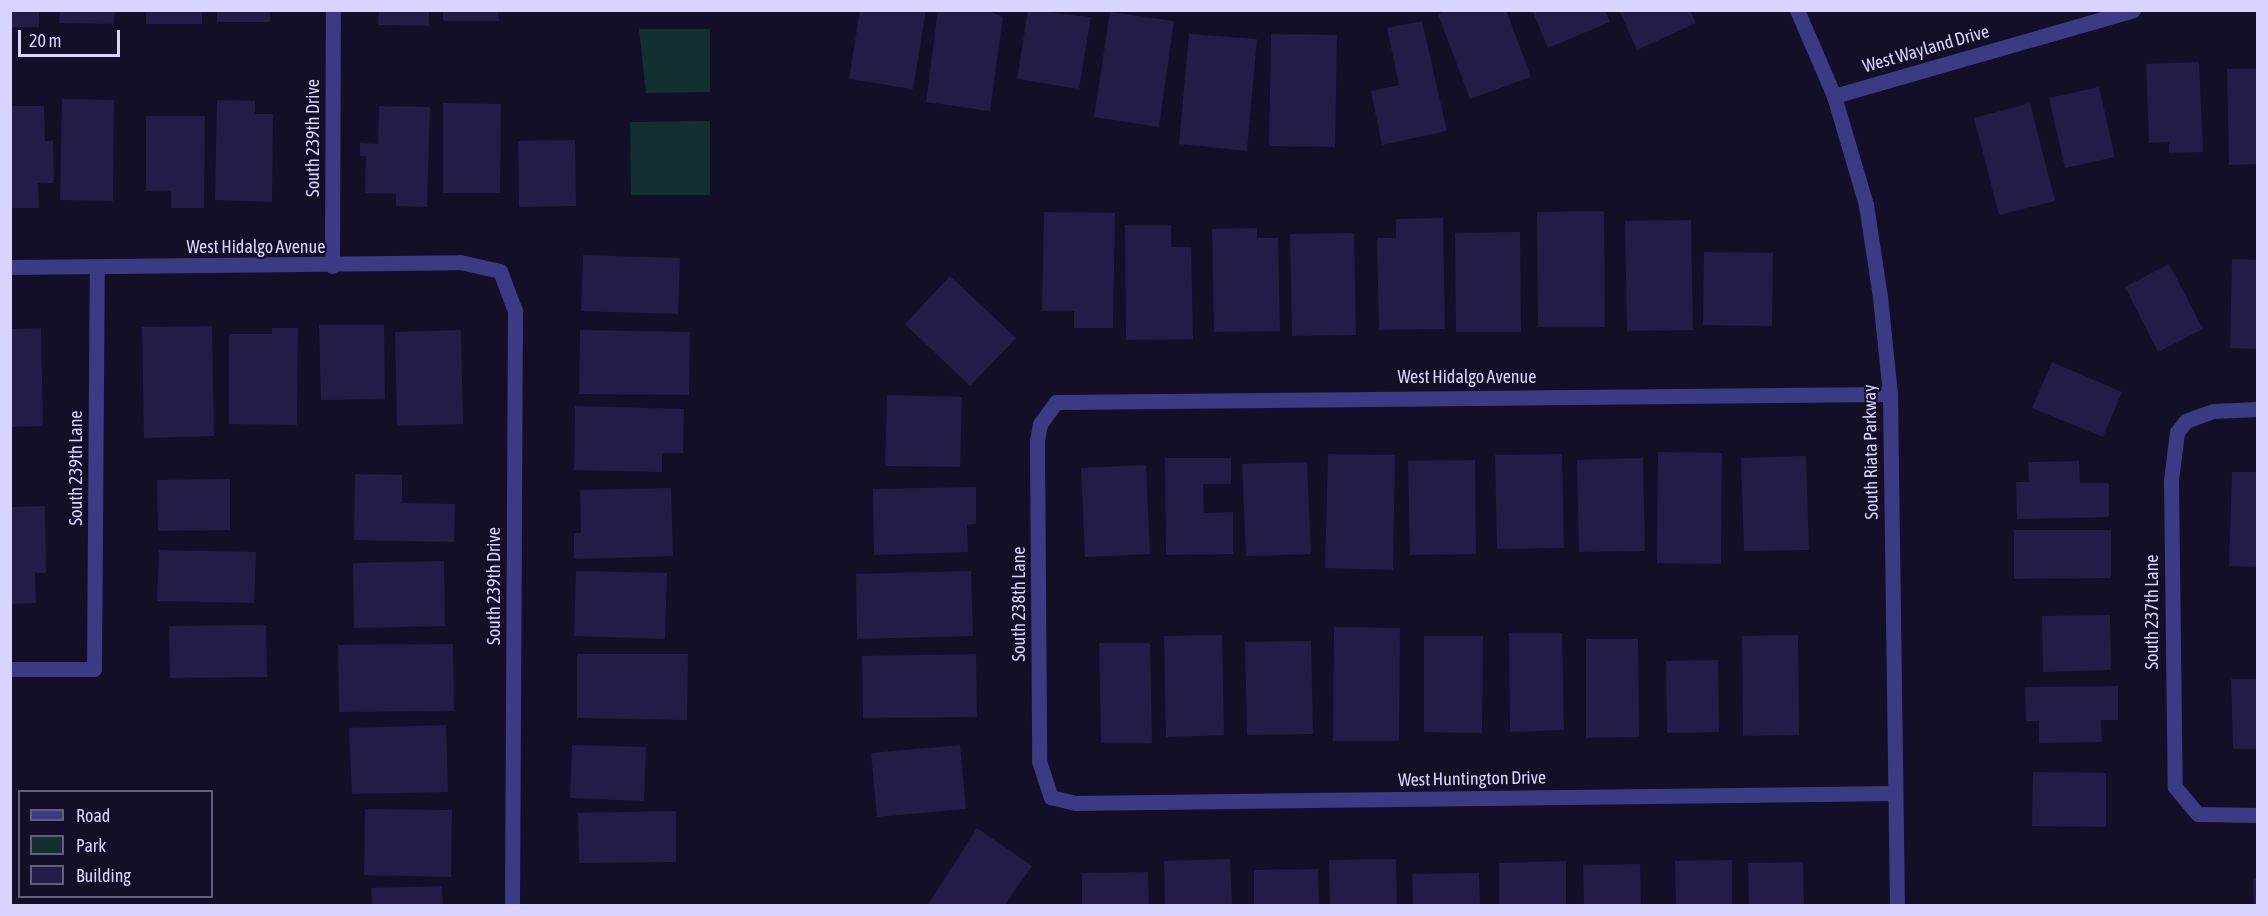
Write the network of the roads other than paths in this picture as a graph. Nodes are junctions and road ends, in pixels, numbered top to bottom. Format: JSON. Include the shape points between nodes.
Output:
{"nodes":[{"id":1,"x":333,"y":10,"type":"edge"},
{"id":2,"x":1797,"y":10,"type":"edge"},
{"id":3,"x":2133,"y":10,"type":"edge"},
{"id":4,"x":1834,"y":96,"type":"junction"},
{"id":5,"x":332,"y":266,"type":"junction"},
{"id":6,"x":10,"y":267,"type":"edge"},
{"id":7,"x":97,"y":267,"type":"junction"},
{"id":8,"x":500,"y":271,"type":"joint"},
{"id":9,"x":1890,"y":394,"type":"junction"},
{"id":10,"x":2258,"y":409,"type":"edge"},
{"id":11,"x":1047,"y":411,"type":"joint"},
{"id":12,"x":10,"y":669,"type":"edge"},
{"id":13,"x":1895,"y":793,"type":"junction"},
{"id":14,"x":1051,"y":797,"type":"joint"},
{"id":15,"x":2258,"y":815,"type":"edge"},
{"id":16,"x":512,"y":906,"type":"edge"},
{"id":17,"x":1897,"y":906,"type":"edge"}],
"edges":[{"from":1,"to":5,"type":"street","name":"South 239th Drive"},
{"from":2,"to":4,"type":"street","name":"South Riata Parkway"},
{"from":3,"to":4,"type":"street","name":"West Wayland Drive"},
{"from":4,"to":9,"type":"street","name":"South Riata Parkway","via":[[1866,206]]},
{"from":5,"to":7,"type":"street","name":"West Hidalgo Avenue"},
{"from":5,"to":8,"type":"street","name":"West Hidalgo Avenue","via":[[460,262]]},
{"from":6,"to":7,"type":"street","name":"West Hidalgo Avenue"},
{"from":7,"to":12,"type":"street","name":"South 239th Lane","via":[[94,669]]},
{"from":8,"to":16,"type":"street","name":"South 239th Drive","via":[[515,312]]},
{"from":9,"to":11,"type":"street","name":"West Hidalgo Avenue","via":[[1071,398]]},
{"from":9,"to":13,"type":"street","name":"South Riata Parkway"},
{"from":10,"to":15,"type":"street","name":"South 237th Lane","via":[[2213,411],[2186,421],[2176,432],[2171,481],[2175,787],[2185,804],[2198,814]]},
{"from":11,"to":14,"type":"street","name":"South 238th Lane","via":[[1037,441],[1039,761]]},
{"from":13,"to":14,"type":"street","name":"West Huntington Drive","via":[[1075,804]]},
{"from":13,"to":17,"type":"street","name":"South Riata Parkway"}]}
